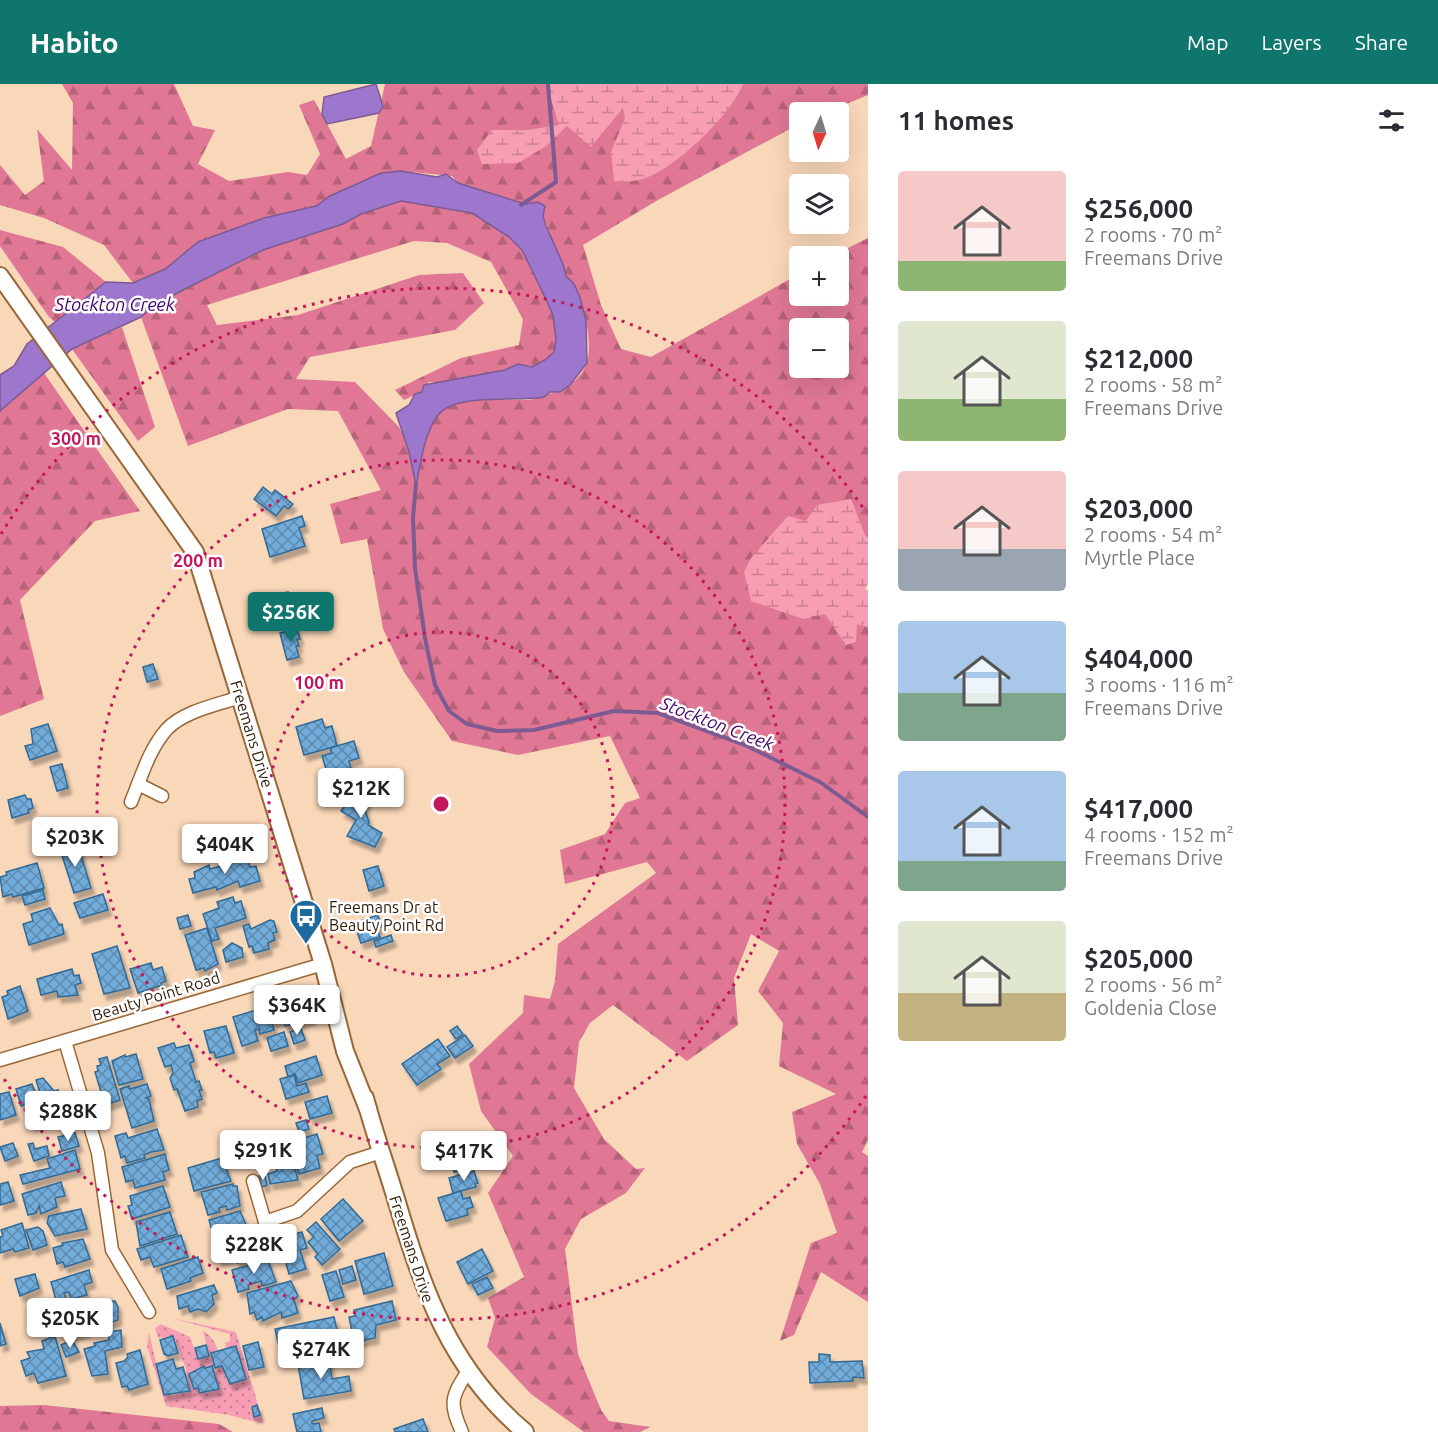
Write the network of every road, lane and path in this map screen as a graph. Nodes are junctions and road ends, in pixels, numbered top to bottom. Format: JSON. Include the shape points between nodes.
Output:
{"nodes":[{"id":1,"x":0,"y":276,"type":"edge"},
{"id":2,"x":240,"y":697,"type":"junction"},
{"id":3,"x":138,"y":784,"type":"junction"},
{"id":4,"x":162,"y":796,"type":"dead end"},
{"id":5,"x":131,"y":802,"type":"dead end"},
{"id":6,"x":322,"y":964,"type":"junction"},
{"id":7,"x":65,"y":1041,"type":"junction"},
{"id":8,"x":0,"y":1060,"type":"edge"},
{"id":9,"x":381,"y":1152,"type":"junction"},
{"id":10,"x":253,"y":1181,"type":"dead end"},
{"id":11,"x":265,"y":1222,"type":"junction"},
{"id":12,"x":273,"y":1250,"type":"dead end"},
{"id":13,"x":149,"y":1312,"type":"dead end"},
{"id":14,"x":468,"y":1371,"type":"junction"},
{"id":15,"x":462,"y":1432,"type":"edge"},
{"id":16,"x":525,"y":1432,"type":"edge"}],
"edges":[{"from":1,"to":2,"type":"main road","name":"Freemans Drive","via":[[195,552]]},
{"from":2,"to":3,"type":"street","via":[[185,717],[167,729],[150,754]]},
{"from":2,"to":6,"type":"main road","name":"Freemans Drive"},
{"from":3,"to":4,"type":"street"},
{"from":3,"to":5,"type":"street"},
{"from":6,"to":7,"type":"street","name":"Beauty Point Road"},
{"from":6,"to":9,"type":"main road","name":"Freemans Drive","via":[[345,1051]]},
{"from":7,"to":8,"type":"street","name":"Beauty Point Road"},
{"from":7,"to":13,"type":"street","via":[[98,1153],[112,1250]]},
{"from":9,"to":11,"type":"street","via":[[350,1162],[297,1211]]},
{"from":9,"to":14,"type":"main road","name":"Freemans Drive","via":[[420,1278],[448,1339]]},
{"from":10,"to":11,"type":"street"},
{"from":11,"to":12,"type":"street"},
{"from":14,"to":15,"type":"street","via":[[453,1394]]},
{"from":14,"to":16,"type":"main road","name":"Freemans Drive"}]}
